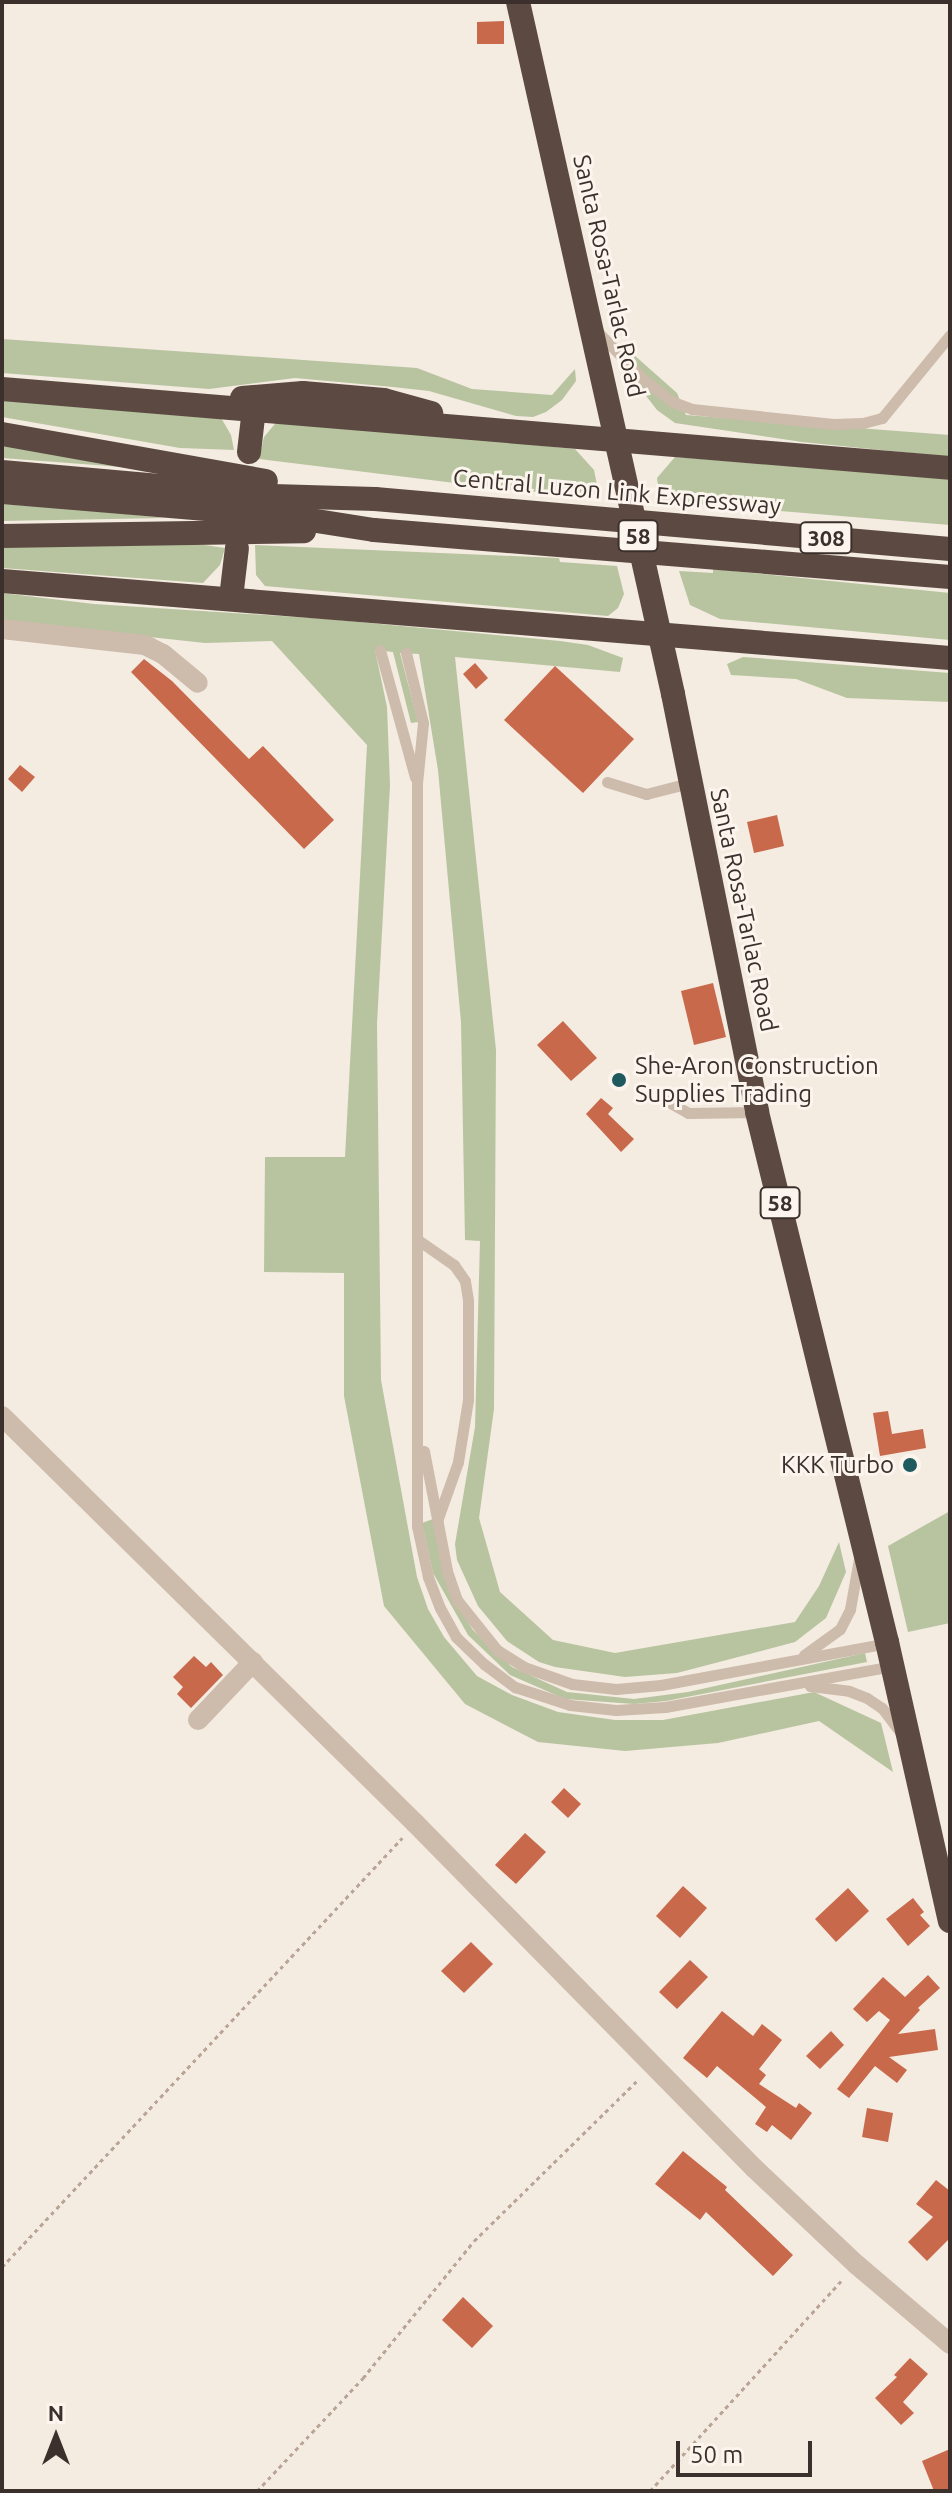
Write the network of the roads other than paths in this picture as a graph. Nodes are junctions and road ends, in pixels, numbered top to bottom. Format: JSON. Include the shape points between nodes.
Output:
{"nodes":[{"id":1,"x":518,"y":2,"type":"edge"},
{"id":2,"x":592,"y":326,"type":"junction"},
{"id":3,"x":950,"y":335,"type":"edge"},
{"id":4,"x":2,"y":389,"type":"edge"},
{"id":5,"x":202,"y":406,"type":"junction"},
{"id":6,"x":254,"y":409,"type":"junction"},
{"id":7,"x":475,"y":427,"type":"junction"},
{"id":8,"x":2,"y":434,"type":"edge"},
{"id":9,"x":618,"y":441,"type":"junction"},
{"id":10,"x":249,"y":452,"type":"dead end"},
{"id":11,"x":950,"y":468,"type":"edge"},
{"id":12,"x":2,"y":472,"type":"edge"},
{"id":13,"x":2,"y":492,"type":"edge"},
{"id":14,"x":375,"y":499,"type":"junction"},
{"id":15,"x":374,"y":530,"type":"junction"},
{"id":16,"x":2,"y":536,"type":"edge"},
{"id":17,"x":237,"y":548,"type":"dead end"},
{"id":18,"x":950,"y":549,"type":"edge"},
{"id":19,"x":950,"y":577,"type":"edge"},
{"id":20,"x":2,"y":581,"type":"edge"},
{"id":21,"x":231,"y":598,"type":"junction"},
{"id":22,"x":2,"y":629,"type":"edge"},
{"id":23,"x":658,"y":632,"type":"junction"},
{"id":24,"x":380,"y":650,"type":"dead end"},
{"id":25,"x":406,"y":653,"type":"dead end"},
{"id":26,"x":950,"y":658,"type":"edge"},
{"id":27,"x":198,"y":683,"type":"dead end"},
{"id":28,"x":607,"y":782,"type":"dead end"},
{"id":29,"x":417,"y":783,"type":"junction"},
{"id":30,"x":689,"y":783,"type":"junction"},
{"id":31,"x":665,"y":1100,"type":"dead end"},
{"id":32,"x":757,"y":1112,"type":"junction"},
{"id":33,"x":418,"y":1240,"type":"junction"},
{"id":34,"x":2,"y":1416,"type":"edge"},
{"id":35,"x":420,"y":1426,"type":"junction"},
{"id":36,"x":437,"y":1522,"type":"junction"},
{"id":37,"x":862,"y":1543,"type":"junction"},
{"id":38,"x":890,"y":1654,"type":"junction"},
{"id":39,"x":792,"y":1661,"type":"junction"},
{"id":40,"x":253,"y":1662,"type":"junction"},
{"id":41,"x":797,"y":1684,"type":"junction"},
{"id":42,"x":198,"y":1720,"type":"dead end"},
{"id":43,"x":909,"y":1745,"type":"junction"},
{"id":44,"x":950,"y":1921,"type":"edge"},
{"id":45,"x":950,"y":2344,"type":"edge"}],
"edges":[{"from":1,"to":2,"type":"highway","name":"Santa Rosa-Tarlac Road","number":"58"},
{"from":2,"to":3,"type":"lane","via":[[673,402],[833,424],[882,418]]},
{"from":2,"to":9,"type":"highway","name":"Santa Rosa-Tarlac Road","number":"58"},
{"from":4,"to":5,"type":"highway"},
{"from":5,"to":6,"type":"highway"},
{"from":5,"to":7,"type":"highway","via":[[303,393],[396,403]]},
{"from":6,"to":7,"type":"highway"},
{"from":6,"to":10,"type":"highway"},
{"from":7,"to":9,"type":"highway"},
{"from":8,"to":14,"type":"highway"},
{"from":9,"to":11,"type":"highway"},
{"from":9,"to":23,"type":"highway","name":"Santa Rosa-Tarlac Road","number":"58"},
{"from":12,"to":14,"type":"highway","via":[[273,496]]},
{"from":13,"to":15,"type":"highway","via":[[278,515]]},
{"from":14,"to":18,"type":"highway","name":"Central Luzon Link Expressway","number":"308"},
{"from":15,"to":16,"type":"highway"},
{"from":15,"to":19,"type":"highway","number":"308"},
{"from":17,"to":21,"type":"highway"},
{"from":20,"to":21,"type":"highway"},
{"from":21,"to":23,"type":"highway"},
{"from":22,"to":27,"type":"street","via":[[145,645]]},
{"from":23,"to":26,"type":"highway"},
{"from":23,"to":30,"type":"highway","name":"Santa Rosa-Tarlac Road","number":"58"},
{"from":24,"to":29,"type":"lane"},
{"from":25,"to":29,"type":"lane","via":[[423,723]]},
{"from":28,"to":30,"type":"lane","via":[[646,794]]},
{"from":29,"to":33,"type":"lane"},
{"from":30,"to":32,"type":"highway","name":"Santa Rosa-Tarlac Road","number":"58"},
{"from":31,"to":32,"type":"lane","via":[[688,1113]]},
{"from":32,"to":37,"type":"highway","name":"Santa Rosa-Tarlac Road","number":"58"},
{"from":33,"to":35,"type":"lane"},
{"from":33,"to":36,"type":"lane","via":[[454,1265],[465,1281],[468,1301],[468,1400],[458,1462]]},
{"from":34,"to":40,"type":"street"},
{"from":35,"to":36,"type":"lane"},
{"from":35,"to":41,"type":"lane","via":[[417,1526],[428,1577],[456,1637],[515,1687],[570,1705],[616,1710]]},
{"from":36,"to":39,"type":"lane","via":[[457,1600],[497,1650],[524,1667],[572,1684],[616,1689]]},
{"from":37,"to":38,"type":"highway","name":"Santa Rosa-Tarlac Road","number":"58"},
{"from":37,"to":39,"type":"lane","via":[[850,1609],[840,1629],[822,1646]]},
{"from":38,"to":39,"type":"lane"},
{"from":38,"to":41,"type":"lane"},
{"from":38,"to":43,"type":"highway","name":"Santa Rosa-Tarlac Road","number":"58"},
{"from":40,"to":42,"type":"street"},
{"from":40,"to":45,"type":"street","via":[[857,2265]]},
{"from":41,"to":43,"type":"lane","via":[[867,1698],[882,1708]]},
{"from":43,"to":44,"type":"highway","name":"Santa Rosa-Tarlac Road","number":"58"}]}
